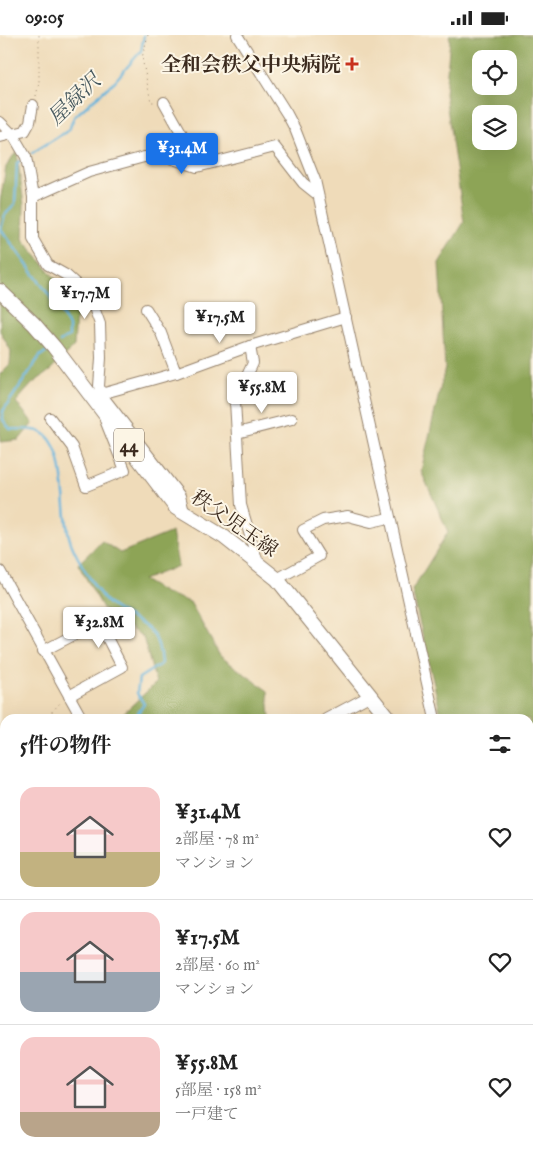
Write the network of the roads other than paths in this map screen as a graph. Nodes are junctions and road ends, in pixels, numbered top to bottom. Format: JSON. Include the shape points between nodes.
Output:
{"nodes":[{"id":1,"x":237,"y":35,"type":"edge"},
{"id":2,"x":164,"y":102,"type":"road end"},
{"id":3,"x":33,"y":105,"type":"road end"},
{"id":4,"x":0,"y":122,"type":"edge"},
{"id":5,"x":13,"y":135,"type":"junction"},
{"id":6,"x":0,"y":137,"type":"edge"},
{"id":7,"x":189,"y":164,"type":"junction"},
{"id":8,"x":318,"y":195,"type":"junction"},
{"id":9,"x":34,"y":197,"type":"junction"},
{"id":10,"x":0,"y":291,"type":"edge"},
{"id":11,"x":146,"y":309,"type":"dead end"},
{"id":12,"x":346,"y":317,"type":"junction"},
{"id":13,"x":250,"y":346,"type":"junction"},
{"id":14,"x":176,"y":373,"type":"junction"},
{"id":15,"x":101,"y":394,"type":"junction"},
{"id":16,"x":100,"y":409,"type":"junction"},
{"id":17,"x":50,"y":418,"type":"dead end"},
{"id":18,"x":292,"y":419,"type":"dead end"},
{"id":19,"x":237,"y":433,"type":"junction"},
{"id":20,"x":184,"y":512,"type":"junction"},
{"id":21,"x":389,"y":518,"type":"junction"},
{"id":22,"x":258,"y":563,"type":"junction"},
{"id":23,"x":0,"y":571,"type":"edge"},
{"id":24,"x":277,"y":579,"type":"junction"},
{"id":25,"x":43,"y":651,"type":"junction"},
{"id":26,"x":371,"y":695,"type":"junction"},
{"id":27,"x":69,"y":696,"type":"junction"},
{"id":28,"x":79,"y":714,"type":"edge"},
{"id":29,"x":335,"y":714,"type":"edge"},
{"id":30,"x":385,"y":714,"type":"edge"},
{"id":31,"x":434,"y":714,"type":"edge"}],
"edges":[{"from":1,"to":8,"type":"street","via":[[295,129]]},
{"from":2,"to":7,"type":"street","via":[[182,134]]},
{"from":3,"to":5,"type":"street","via":[[25,131]]},
{"from":4,"to":5,"type":"street"},
{"from":5,"to":6,"type":"street"},
{"from":5,"to":9,"type":"street","via":[[26,157]]},
{"from":7,"to":8,"type":"street","via":[[197,167],[275,147],[303,183]]},
{"from":7,"to":9,"type":"street","via":[[167,157],[144,157],[90,172]]},
{"from":8,"to":12,"type":"street"},
{"from":9,"to":15,"type":"street","via":[[33,239],[48,265],[66,275],[93,305],[100,324]]},
{"from":10,"to":16,"type":"main road","name":"秩父児玉線","number":"44","via":[[54,347]]},
{"from":11,"to":14,"type":"street","via":[[161,333]]},
{"from":12,"to":13,"type":"street"},
{"from":12,"to":21,"type":"street"},
{"from":13,"to":14,"type":"street"},
{"from":13,"to":19,"type":"street","via":[[253,363],[235,401]]},
{"from":14,"to":15,"type":"street"},
{"from":15,"to":20,"type":"street","via":[[180,496]]},
{"from":16,"to":17,"type":"street","via":[[125,469],[86,486],[72,447]]},
{"from":16,"to":20,"type":"main road","name":"秩父児玉線","number":"44","via":[[176,508]]},
{"from":18,"to":19,"type":"street"},
{"from":19,"to":22,"type":"street","via":[[241,505]]},
{"from":20,"to":22,"type":"main road","name":"秩父児玉線","number":"44"},
{"from":21,"to":24,"type":"street","via":[[371,522],[348,516],[323,520],[303,530],[319,556]]},
{"from":21,"to":31,"type":"street"},
{"from":22,"to":24,"type":"main road","name":"秩父児玉線","number":"44"},
{"from":23,"to":25,"type":"street"},
{"from":24,"to":26,"type":"main road","name":"秩父児玉線","number":"44"},
{"from":25,"to":27,"type":"street"},
{"from":25,"to":27,"type":"street","via":[[99,622],[122,667]]},
{"from":26,"to":29,"type":"street"},
{"from":26,"to":30,"type":"main road","name":"秩父児玉線","number":"44"},
{"from":27,"to":28,"type":"street"}]}
